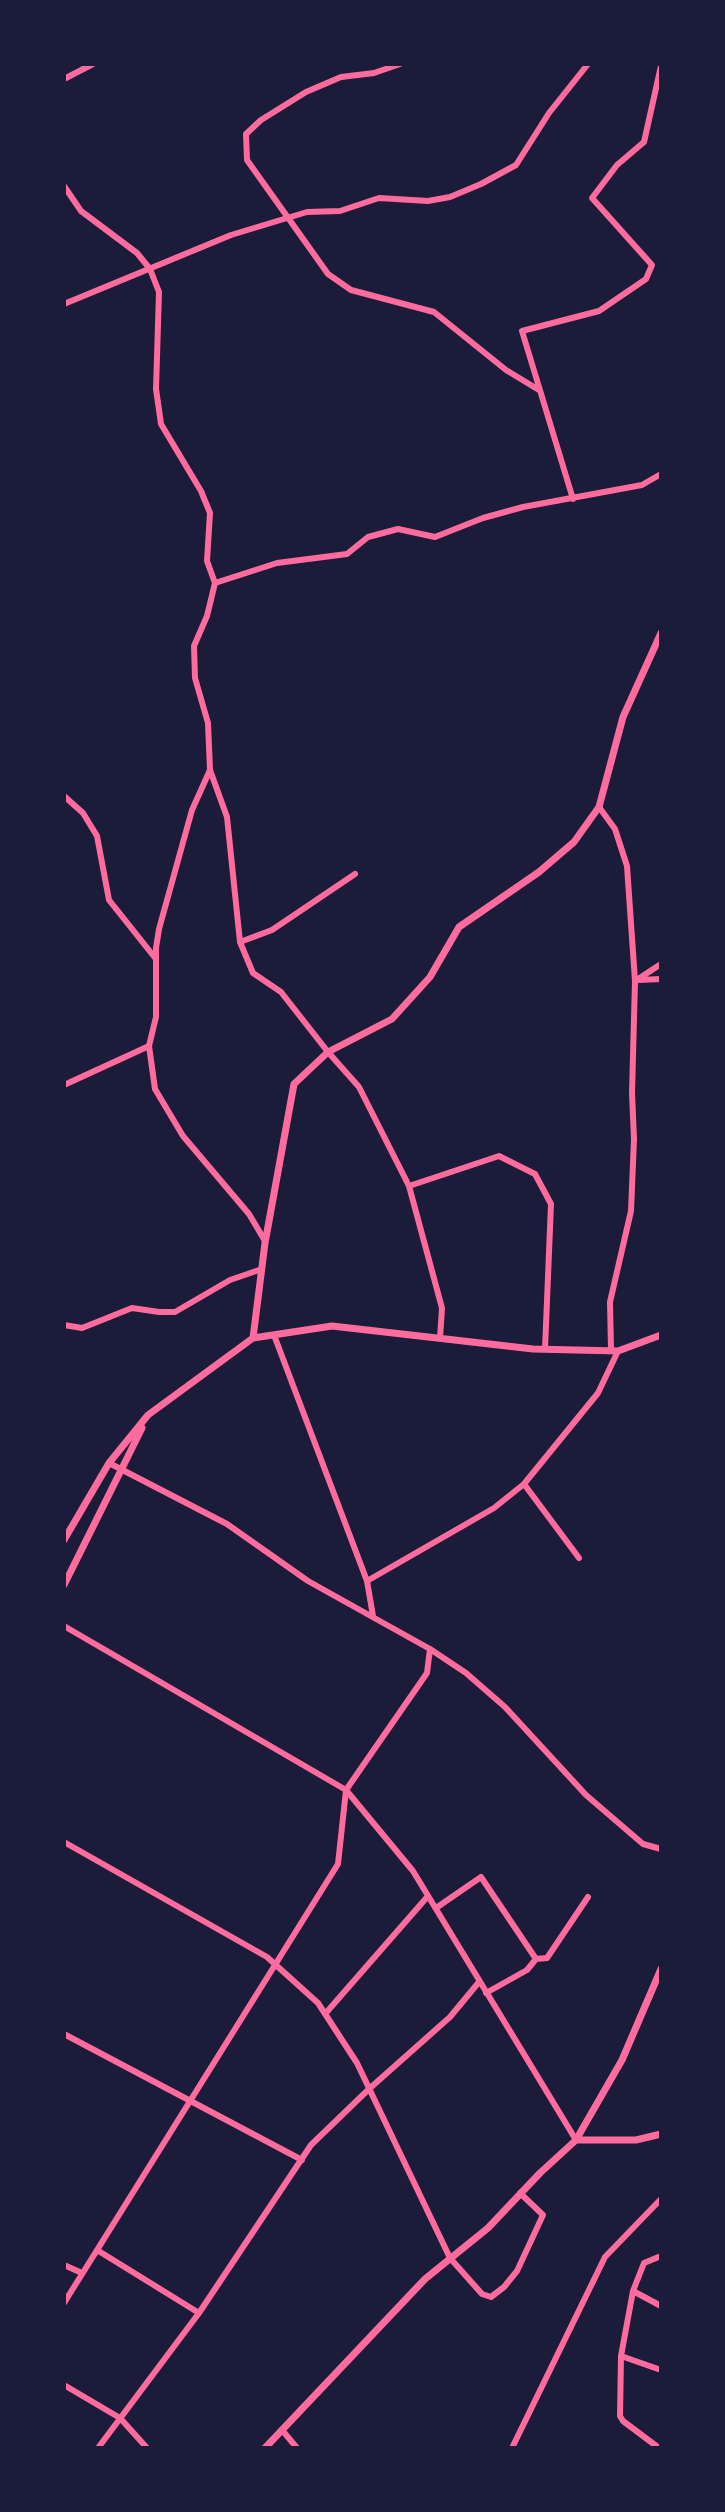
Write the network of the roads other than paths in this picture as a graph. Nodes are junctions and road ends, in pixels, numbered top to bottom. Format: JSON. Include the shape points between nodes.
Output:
{"nodes":[{"id":1,"x":93,"y":64,"type":"edge"},
{"id":2,"x":400,"y":64,"type":"edge"},
{"id":3,"x":588,"y":64,"type":"edge"},
{"id":4,"x":661,"y":66,"type":"edge"},
{"id":5,"x":64,"y":79,"type":"edge"},
{"id":6,"x":64,"y":186,"type":"edge"},
{"id":7,"x":289,"y":218,"type":"junction"},
{"id":8,"x":150,"y":269,"type":"junction"},
{"id":9,"x":64,"y":304,"type":"edge"},
{"id":10,"x":539,"y":390,"type":"junction"},
{"id":11,"x":661,"y":474,"type":"edge"},
{"id":12,"x":573,"y":499,"type":"junction"},
{"id":13,"x":215,"y":583,"type":"junction"},
{"id":14,"x":661,"y":633,"type":"edge"},
{"id":15,"x":210,"y":770,"type":"junction"},
{"id":16,"x":64,"y":796,"type":"edge"},
{"id":17,"x":599,"y":807,"type":"junction"},
{"id":18,"x":355,"y":874,"type":"dead end"},
{"id":19,"x":240,"y":942,"type":"junction"},
{"id":20,"x":157,"y":960,"type":"junction"},
{"id":21,"x":661,"y":964,"type":"edge"},
{"id":22,"x":661,"y":979,"type":"edge"},
{"id":23,"x":635,"y":981,"type":"junction"},
{"id":24,"x":149,"y":1046,"type":"junction"},
{"id":25,"x":328,"y":1052,"type":"junction"},
{"id":26,"x":64,"y":1085,"type":"edge"},
{"id":27,"x":409,"y":1186,"type":"junction"},
{"id":28,"x":265,"y":1243,"type":"junction"},
{"id":29,"x":262,"y":1269,"type":"junction"},
{"id":30,"x":64,"y":1325,"type":"edge"},
{"id":31,"x":274,"y":1335,"type":"junction"},
{"id":32,"x":661,"y":1335,"type":"edge"},
{"id":33,"x":253,"y":1338,"type":"junction"},
{"id":34,"x":440,"y":1338,"type":"junction"},
{"id":35,"x":545,"y":1349,"type":"junction"},
{"id":36,"x":614,"y":1351,"type":"junction"},
{"id":37,"x":148,"y":1415,"type":"junction"},
{"id":38,"x":109,"y":1463,"type":"junction"},
{"id":39,"x":121,"y":1468,"type":"junction"},
{"id":40,"x":524,"y":1484,"type":"junction"},
{"id":41,"x":64,"y":1540,"type":"edge"},
{"id":42,"x":579,"y":1558,"type":"dead end"},
{"id":43,"x":367,"y":1581,"type":"junction"},
{"id":44,"x":64,"y":1585,"type":"edge"},
{"id":45,"x":373,"y":1616,"type":"junction"},
{"id":46,"x":64,"y":1626,"type":"edge"},
{"id":47,"x":430,"y":1649,"type":"junction"},
{"id":48,"x":346,"y":1790,"type":"junction"},
{"id":49,"x":64,"y":1842,"type":"edge"},
{"id":50,"x":661,"y":1849,"type":"edge"},
{"id":51,"x":428,"y":1896,"type":"junction"},
{"id":52,"x":588,"y":1897,"type":"dead end"},
{"id":53,"x":436,"y":1908,"type":"junction"},
{"id":54,"x":536,"y":1959,"type":"junction"},
{"id":55,"x":276,"y":1965,"type":"junction"},
{"id":56,"x":661,"y":1969,"type":"edge"},
{"id":57,"x":479,"y":1982,"type":"junction"},
{"id":58,"x":486,"y":1993,"type":"junction"},
{"id":59,"x":325,"y":2014,"type":"junction"},
{"id":60,"x":64,"y":2034,"type":"edge"},
{"id":61,"x":369,"y":2089,"type":"junction"},
{"id":62,"x":190,"y":2101,"type":"junction"},
{"id":63,"x":661,"y":2134,"type":"edge"},
{"id":64,"x":576,"y":2140,"type":"junction"},
{"id":65,"x":302,"y":2160,"type":"junction"},
{"id":66,"x":520,"y":2193,"type":"junction"},
{"id":67,"x":661,"y":2199,"type":"edge"},
{"id":68,"x":97,"y":2250,"type":"junction"},
{"id":69,"x":661,"y":2256,"type":"edge"},
{"id":70,"x":450,"y":2258,"type":"junction"},
{"id":71,"x":64,"y":2265,"type":"edge"},
{"id":72,"x":82,"y":2273,"type":"junction"},
{"id":73,"x":633,"y":2291,"type":"junction"},
{"id":74,"x":64,"y":2303,"type":"edge"},
{"id":75,"x":661,"y":2306,"type":"edge"},
{"id":76,"x":199,"y":2313,"type":"junction"},
{"id":77,"x":621,"y":2356,"type":"junction"},
{"id":78,"x":661,"y":2370,"type":"edge"},
{"id":79,"x":64,"y":2385,"type":"edge"},
{"id":80,"x":120,"y":2418,"type":"junction"},
{"id":81,"x":282,"y":2430,"type":"junction"},
{"id":82,"x":98,"y":2448,"type":"edge"},
{"id":83,"x":147,"y":2448,"type":"edge"},
{"id":84,"x":265,"y":2448,"type":"edge"},
{"id":85,"x":297,"y":2448,"type":"edge"},
{"id":86,"x":512,"y":2448,"type":"edge"},
{"id":87,"x":659,"y":2448,"type":"edge"}],
"edges":[{"from":1,"to":5,"type":"street"},
{"from":2,"to":7,"type":"street","via":[[341,77],[306,92],[246,134],[247,160]]},
{"from":3,"to":7,"type":"street","via":[[516,165],[481,184],[428,201],[379,198],[340,211]]},
{"from":4,"to":10,"type":"street","via":[[644,142],[617,165],[592,198],[652,265],[646,279],[599,311],[522,331]]},
{"from":6,"to":8,"type":"street","via":[[81,211]]},
{"from":7,"to":8,"type":"street","via":[[231,235]]},
{"from":7,"to":10,"type":"street","via":[[328,274],[351,290],[434,312]]},
{"from":8,"to":9,"type":"street"},
{"from":8,"to":13,"type":"street","via":[[159,292],[156,389],[161,424],[210,513],[207,561]]},
{"from":10,"to":12,"type":"street"},
{"from":11,"to":12,"type":"street","via":[[642,485]]},
{"from":12,"to":13,"type":"street","via":[[483,518],[435,537],[398,529],[368,537],[347,554],[277,563]]},
{"from":13,"to":15,"type":"street","via":[[194,646],[195,678],[208,723]]},
{"from":14,"to":17,"type":"street","via":[[623,717]]},
{"from":15,"to":19,"type":"street","via":[[227,817]]},
{"from":15,"to":20,"type":"street","via":[[192,810],[159,929]]},
{"from":16,"to":20,"type":"street","via":[[97,836],[109,900]]},
{"from":17,"to":23,"type":"street","via":[[615,829],[627,866]]},
{"from":17,"to":25,"type":"street","via":[[574,842],[539,872],[459,927],[430,977],[392,1019]]},
{"from":18,"to":19,"type":"street","via":[[272,930]]},
{"from":19,"to":25,"type":"street","via":[[253,973],[281,992]]},
{"from":20,"to":24,"type":"street","via":[[156,1017]]},
{"from":21,"to":23,"type":"street"},
{"from":22,"to":23,"type":"street"},
{"from":23,"to":36,"type":"street","via":[[631,1211],[610,1302]]},
{"from":24,"to":26,"type":"street"},
{"from":24,"to":28,"type":"street","via":[[155,1089],[183,1136],[249,1214]]},
{"from":25,"to":27,"type":"street","via":[[359,1087]]},
{"from":25,"to":28,"type":"street","via":[[294,1084]]},
{"from":27,"to":34,"type":"street","via":[[442,1308]]},
{"from":27,"to":35,"type":"street","via":[[499,1156],[535,1174],[551,1204]]},
{"from":28,"to":29,"type":"street"},
{"from":29,"to":30,"type":"street","via":[[230,1280],[175,1312],[132,1308],[82,1328]]},
{"from":29,"to":33,"type":"street"},
{"from":31,"to":33,"type":"street"},
{"from":31,"to":34,"type":"street","via":[[332,1326]]},
{"from":31,"to":43,"type":"street"},
{"from":32,"to":36,"type":"street"},
{"from":33,"to":37,"type":"street"},
{"from":34,"to":35,"type":"street"},
{"from":35,"to":36,"type":"street"},
{"from":36,"to":40,"type":"street","via":[[598,1393]]},
{"from":37,"to":38,"type":"street"},
{"from":37,"to":39,"type":"street"},
{"from":38,"to":39,"type":"street"},
{"from":38,"to":41,"type":"street"},
{"from":39,"to":44,"type":"street"},
{"from":39,"to":45,"type":"street","via":[[227,1524],[308,1581]]},
{"from":40,"to":42,"type":"street"},
{"from":40,"to":43,"type":"street","via":[[494,1508]]},
{"from":43,"to":45,"type":"street"},
{"from":45,"to":47,"type":"street"},
{"from":46,"to":48,"type":"street"},
{"from":47,"to":48,"type":"street","via":[[427,1673]]},
{"from":47,"to":50,"type":"street","via":[[505,1707],[586,1795],[643,1844]]},
{"from":48,"to":51,"type":"street"},
{"from":48,"to":55,"type":"street","via":[[338,1864]]},
{"from":49,"to":55,"type":"street"},
{"from":51,"to":53,"type":"street"},
{"from":51,"to":59,"type":"street"},
{"from":52,"to":54,"type":"street","via":[[547,1958]]},
{"from":53,"to":54,"type":"street","via":[[481,1877]]},
{"from":53,"to":57,"type":"street"},
{"from":54,"to":58,"type":"street","via":[[527,1970]]},
{"from":55,"to":59,"type":"street"},
{"from":55,"to":62,"type":"street"},
{"from":56,"to":64,"type":"street","via":[[622,2060]]},
{"from":57,"to":58,"type":"street"},
{"from":57,"to":61,"type":"street","via":[[450,2017]]},
{"from":58,"to":64,"type":"street"},
{"from":59,"to":61,"type":"street"},
{"from":60,"to":62,"type":"street"},
{"from":61,"to":65,"type":"street"},
{"from":61,"to":70,"type":"street"},
{"from":62,"to":65,"type":"street"},
{"from":62,"to":68,"type":"street"},
{"from":63,"to":64,"type":"street","via":[[636,2140]]},
{"from":64,"to":66,"type":"street"},
{"from":65,"to":76,"type":"street"},
{"from":66,"to":70,"type":"street"},
{"from":66,"to":70,"type":"street","via":[[543,2215],[504,2287],[491,2297],[482,2294]]},
{"from":67,"to":86,"type":"street","via":[[605,2257]]},
{"from":68,"to":72,"type":"street"},
{"from":68,"to":76,"type":"street"},
{"from":69,"to":73,"type":"street","via":[[644,2263]]},
{"from":70,"to":81,"type":"street"},
{"from":71,"to":72,"type":"street"},
{"from":72,"to":74,"type":"street"},
{"from":73,"to":75,"type":"street"},
{"from":73,"to":77,"type":"street"},
{"from":76,"to":80,"type":"street"},
{"from":77,"to":78,"type":"street"},
{"from":77,"to":87,"type":"street","via":[[620,2416]]},
{"from":79,"to":80,"type":"street"},
{"from":80,"to":82,"type":"street"},
{"from":80,"to":83,"type":"street"},
{"from":81,"to":84,"type":"street"},
{"from":81,"to":85,"type":"street"}]}
